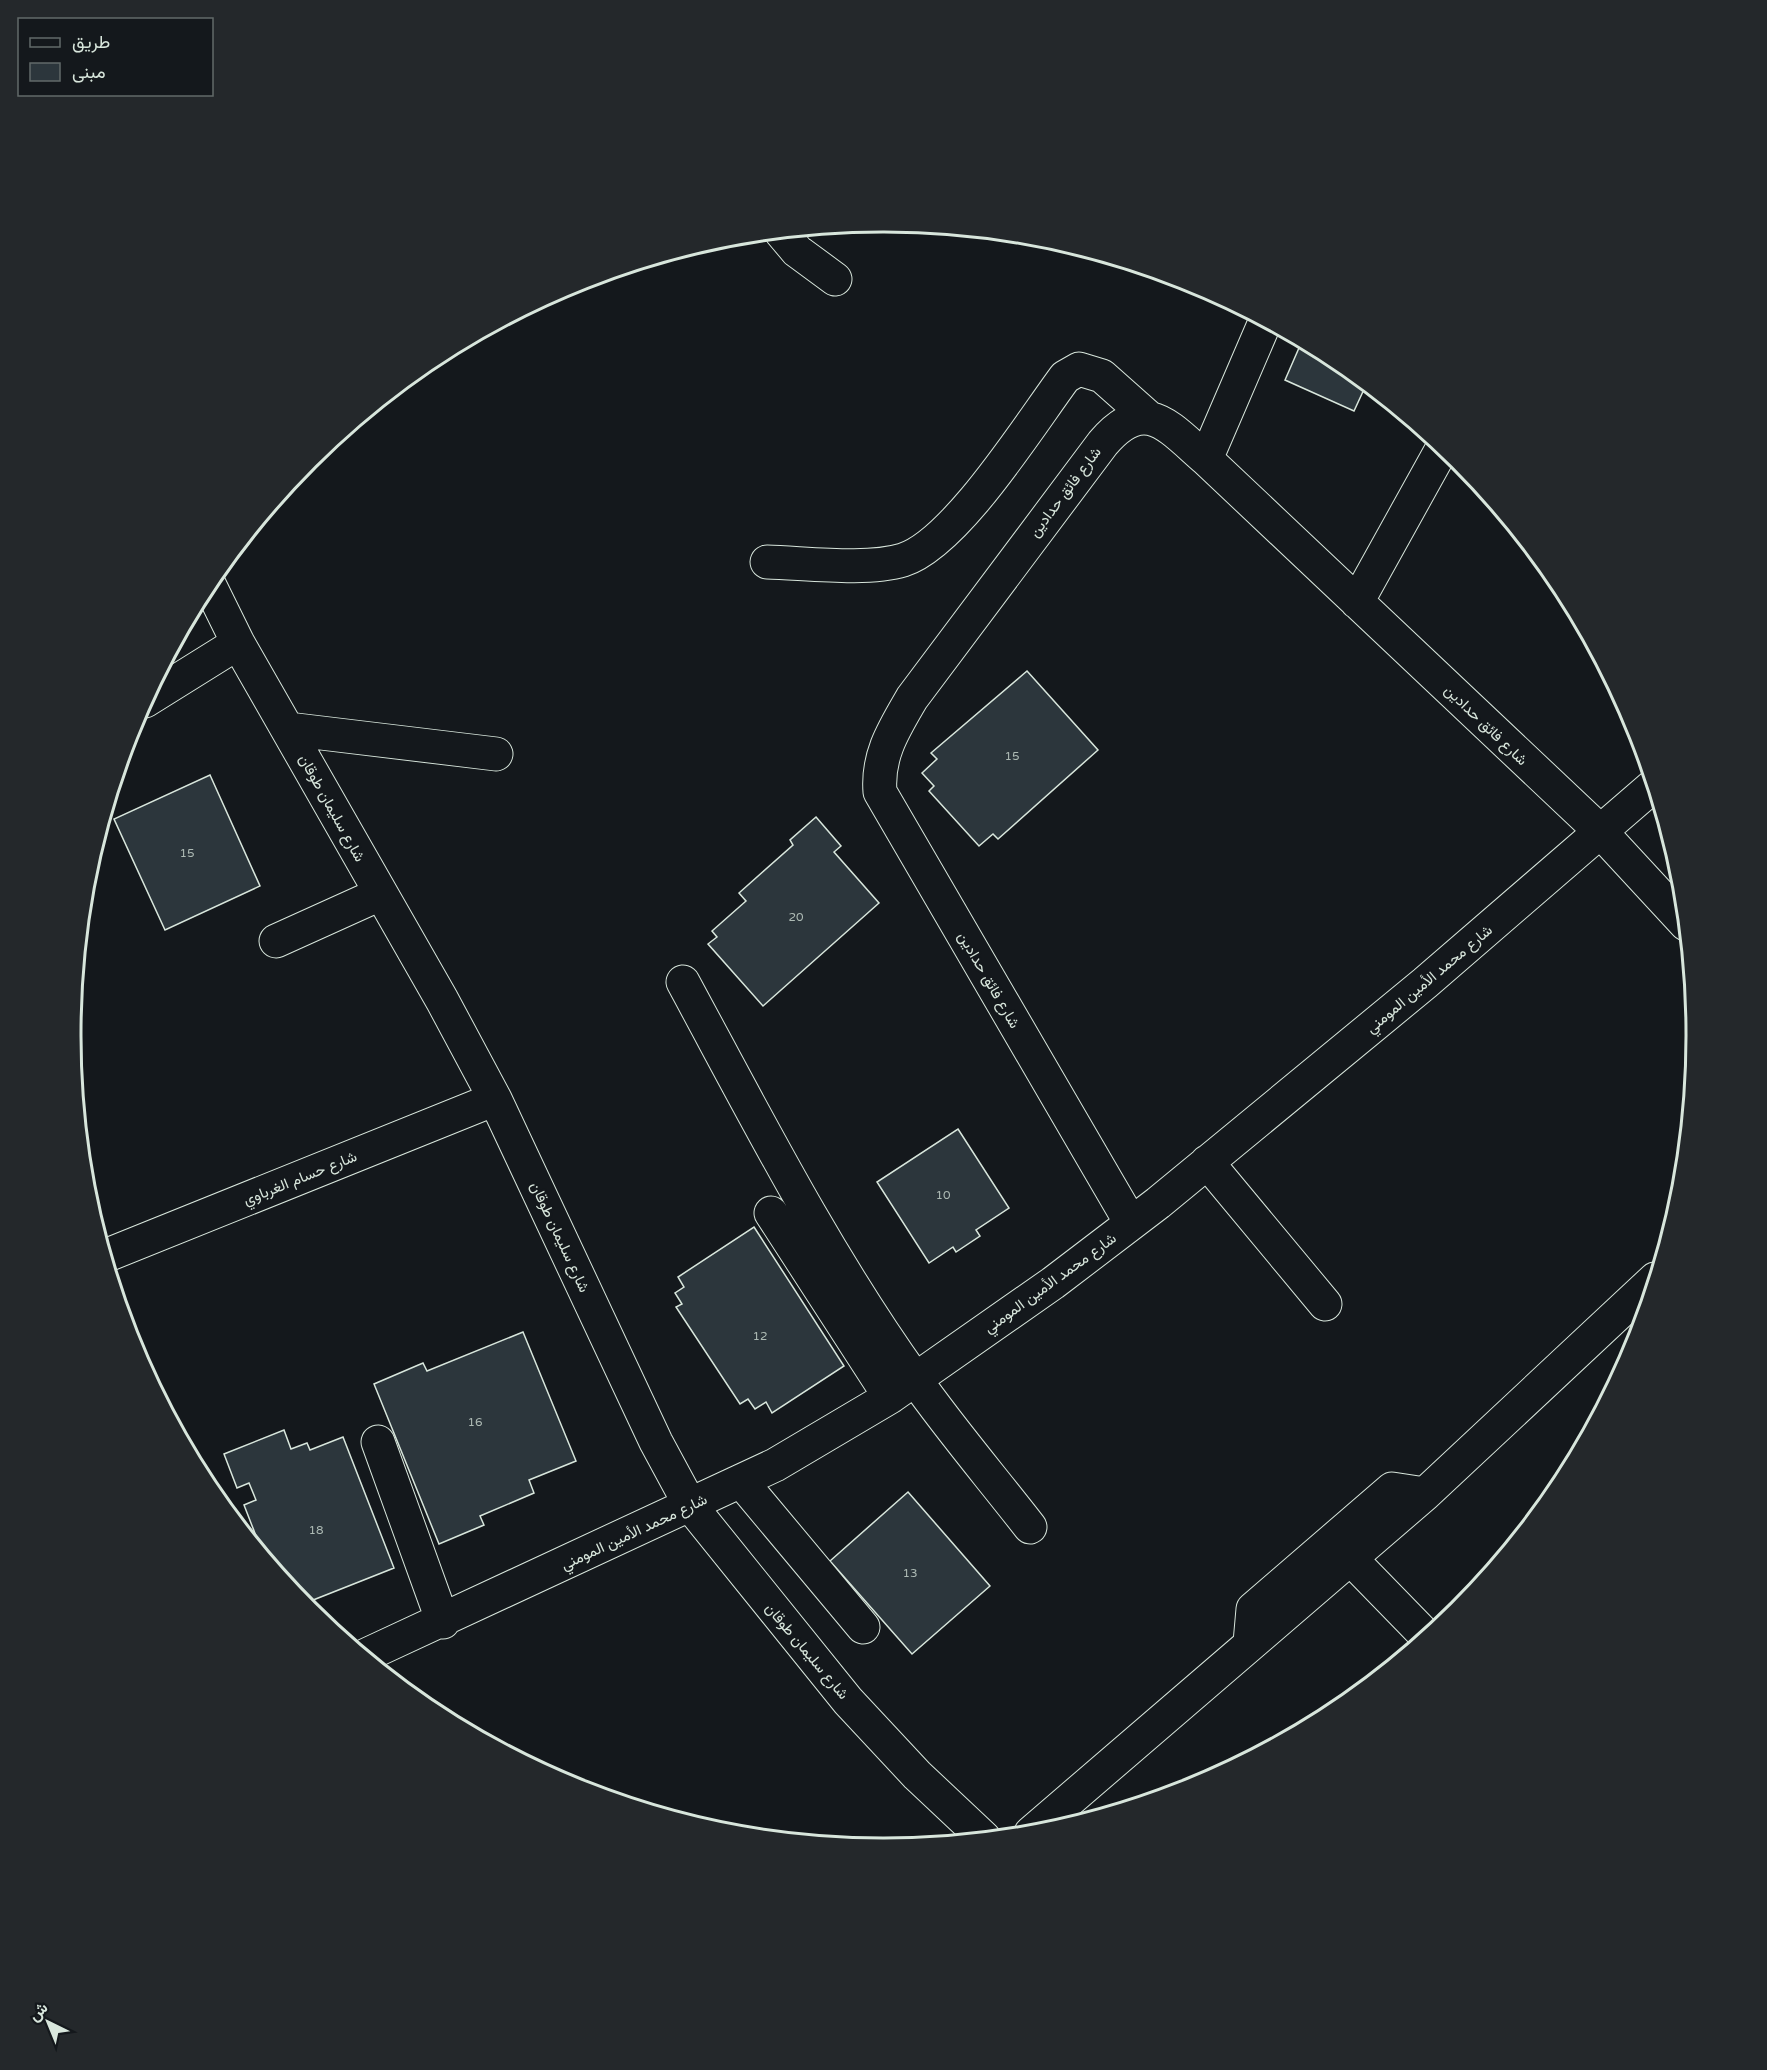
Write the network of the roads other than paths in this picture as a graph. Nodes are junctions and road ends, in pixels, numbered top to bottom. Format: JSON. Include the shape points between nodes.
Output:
{"nodes":[{"id":1,"x":786,"y":238,"type":"edge"},
{"id":2,"x":835,"y":279,"type":"dead end"},
{"id":3,"x":1262,"y":328,"type":"edge"},
{"id":4,"x":1147,"y":416,"type":"junction"},
{"id":5,"x":1438,"y":456,"type":"edge"},
{"id":6,"x":1206,"y":459,"type":"junction"},
{"id":7,"x":767,"y":562,"type":"dead end"},
{"id":8,"x":213,"y":593,"type":"edge"},
{"id":9,"x":1358,"y":602,"type":"junction"},
{"id":10,"x":238,"y":643,"type":"junction"},
{"id":11,"x":159,"y":692,"type":"edge"},
{"id":12,"x":288,"y":729,"type":"junction"},
{"id":13,"x":496,"y":754,"type":"dead end"},
{"id":14,"x":1647,"y":791,"type":"edge"},
{"id":15,"x":1600,"y":831,"type":"junction"},
{"id":16,"x":380,"y":894,"type":"junction"},
{"id":17,"x":1676,"y":914,"type":"edge"},
{"id":18,"x":276,"y":941,"type":"dead end"},
{"id":19,"x":683,"y":982,"type":"dead end"},
{"id":20,"x":495,"y":1099,"type":"junction"},
{"id":21,"x":1207,"y":1162,"type":"junction"},
{"id":22,"x":1158,"y":1203,"type":"junction"},
{"id":23,"x":771,"y":1213,"type":"dead end"},
{"id":24,"x":1131,"y":1223,"type":"junction"},
{"id":25,"x":111,"y":1253,"type":"edge"},
{"id":26,"x":1053,"y":1283,"type":"junction"},
{"id":27,"x":1644,"y":1289,"type":"edge"},
{"id":28,"x":1325,"y":1304,"type":"dead end"},
{"id":29,"x":902,"y":1388,"type":"junction"},
{"id":30,"x":378,"y":1442,"type":"dead end"},
{"id":31,"x":741,"y":1481,"type":"junction"},
{"id":32,"x":1425,"y":1494,"type":"junction"},
{"id":33,"x":690,"y":1505,"type":"junction"},
{"id":34,"x":1030,"y":1527,"type":"dead end"},
{"id":35,"x":1351,"y":1559,"type":"junction"},
{"id":36,"x":443,"y":1622,"type":"junction"},
{"id":37,"x":863,"y":1627,"type":"dead end"},
{"id":38,"x":1421,"y":1631,"type":"edge"},
{"id":39,"x":1250,"y":1643,"type":"junction"},
{"id":40,"x":372,"y":1653,"type":"edge"},
{"id":41,"x":1045,"y":1821,"type":"edge"},
{"id":42,"x":978,"y":1832,"type":"edge"}],
"edges":[{"from":1,"to":2,"type":"street"},
{"from":3,"to":6,"type":"street"},
{"from":4,"to":6,"type":"street","name":"شارع فائق حدادين","via":[[1163,423]]},
{"from":4,"to":7,"type":"street","via":[[1102,376],[1079,369],[1065,377],[969,508],[928,549],[880,565]]},
{"from":4,"to":24,"type":"street","name":"شارع فائق حدادين","via":[[1128,420],[1103,443],[912,698],[887,740],[878,771],[880,792]]},
{"from":5,"to":9,"type":"street"},
{"from":6,"to":9,"type":"street","name":"شارع فائق حدادين"},
{"from":8,"to":10,"type":"street","name":"شارع سليمان طوقان"},
{"from":9,"to":15,"type":"street","name":"شارع فائق حدادين"},
{"from":10,"to":11,"type":"street"},
{"from":10,"to":12,"type":"street","name":"شارع سليمان طوقان"},
{"from":12,"to":13,"type":"street"},
{"from":12,"to":16,"type":"street","name":"شارع سليمان طوقان"},
{"from":14,"to":15,"type":"street","name":"شارع محمد الأمين المومني"},
{"from":15,"to":17,"type":"street","name":"شارع فائق حدادين"},
{"from":15,"to":21,"type":"street","name":"شارع محمد الأمين المومني","via":[[1425,983]]},
{"from":16,"to":18,"type":"street"},
{"from":16,"to":20,"type":"street","name":"شارع سليمان طوقان"},
{"from":19,"to":29,"type":"street","via":[[787,1175],[846,1273]]},
{"from":20,"to":25,"type":"street","name":"شارع حسام الغرباوي"},
{"from":20,"to":33,"type":"street","name":"شارع سليمان طوقان","via":[[656,1442]]},
{"from":21,"to":22,"type":"street","name":"شارع محمد الأمين المومني"},
{"from":21,"to":28,"type":"street"},
{"from":22,"to":24,"type":"street","name":"شارع محمد الأمين المومني"},
{"from":22,"to":26,"type":"street","via":[[1162,1221],[1155,1228],[1076,1285],[1070,1288]]},
{"from":23,"to":29,"type":"street"},
{"from":24,"to":26,"type":"street","name":"شارع محمد الأمين المومني"},
{"from":26,"to":29,"type":"street","name":"شارع محمد الأمين المومني"},
{"from":27,"to":32,"type":"street"},
{"from":29,"to":31,"type":"street","name":"شارع محمد الأمين المومني","via":[[775,1465]]},
{"from":29,"to":34,"type":"street"},
{"from":30,"to":36,"type":"street"},
{"from":31,"to":33,"type":"street","name":"شارع محمد الأمين المومني"},
{"from":31,"to":37,"type":"street"},
{"from":32,"to":35,"type":"street"},
{"from":32,"to":39,"type":"street","via":[[1392,1489],[1253,1609]]},
{"from":33,"to":36,"type":"street","name":"شارع محمد الأمين المومني"},
{"from":33,"to":42,"type":"street","name":"شارع سليمان طوقان","via":[[848,1701]]},
{"from":35,"to":38,"type":"street"},
{"from":35,"to":39,"type":"street"},
{"from":36,"to":40,"type":"street","name":"شارع محمد الأمين المومني"},
{"from":39,"to":41,"type":"street"}]}
